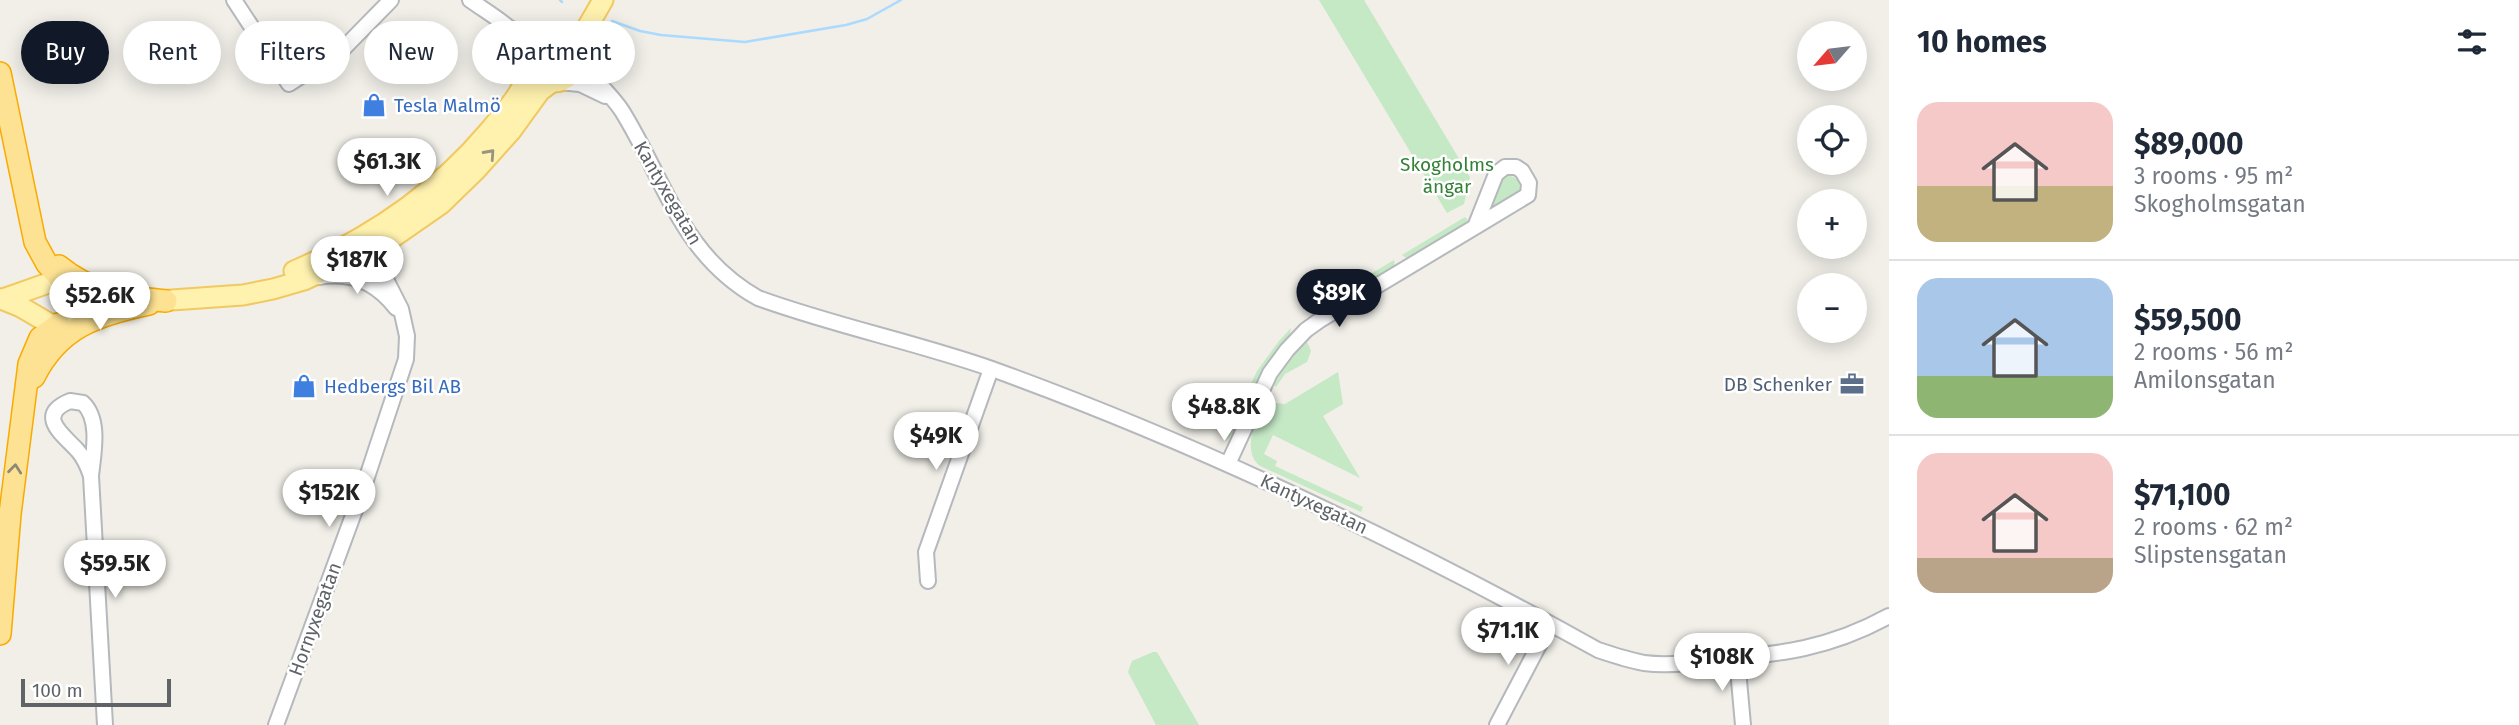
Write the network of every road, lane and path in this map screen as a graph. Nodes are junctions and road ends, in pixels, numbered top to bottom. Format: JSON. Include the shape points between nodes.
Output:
{"nodes":[{"id":1,"x":234,"y":0,"type":"edge"},
{"id":2,"x":391,"y":0,"type":"edge"},
{"id":3,"x":470,"y":0,"type":"edge"},
{"id":4,"x":593,"y":0,"type":"edge"},
{"id":5,"x":603,"y":0,"type":"edge"},
{"id":6,"x":499,"y":21,"type":"edge"},
{"id":7,"x":578,"y":21,"type":"edge"},
{"id":8,"x":591,"y":21,"type":"edge"},
{"id":9,"x":0,"y":73,"type":"edge"},
{"id":10,"x":524,"y":84,"type":"edge"},
{"id":11,"x":552,"y":84,"type":"edge"},
{"id":12,"x":580,"y":84,"type":"edge"},
{"id":13,"x":599,"y":84,"type":"edge"},
{"id":14,"x":622,"y":111,"type":"junction"},
{"id":15,"x":27,"y":202,"type":"junction"},
{"id":16,"x":1475,"y":226,"type":"dead end"},
{"id":17,"x":363,"y":246,"type":"junction"},
{"id":18,"x":304,"y":280,"type":"junction"},
{"id":19,"x":69,"y":287,"type":"junction"},
{"id":20,"x":381,"y":292,"type":"junction"},
{"id":21,"x":220,"y":297,"type":"junction"},
{"id":22,"x":1,"y":299,"type":"edge"},
{"id":23,"x":166,"y":301,"type":"junction"},
{"id":24,"x":129,"y":303,"type":"junction"},
{"id":25,"x":60,"y":323,"type":"junction"},
{"id":26,"x":405,"y":323,"type":"junction"},
{"id":27,"x":991,"y":369,"type":"junction"},
{"id":28,"x":25,"y":398,"type":"junction"},
{"id":29,"x":1228,"y":464,"type":"junction"},
{"id":30,"x":91,"y":476,"type":"junction"},
{"id":31,"x":928,"y":581,"type":"dead end"},
{"id":32,"x":1889,"y":616,"type":"edge"},
{"id":33,"x":1550,"y":624,"type":"junction"},
{"id":34,"x":0,"y":634,"type":"edge"},
{"id":35,"x":1737,"y":658,"type":"junction"},
{"id":36,"x":105,"y":725,"type":"edge"},
{"id":37,"x":276,"y":725,"type":"edge"},
{"id":38,"x":1497,"y":725,"type":"edge"},
{"id":39,"x":1743,"y":725,"type":"edge"}],
"edges":[{"from":1,"to":2,"type":"street","via":[[289,84],[343,49]]},
{"from":3,"to":6,"type":"street"},
{"from":4,"to":7,"type":"main road"},
{"from":5,"to":8,"type":"main road"},
{"from":9,"to":15,"type":"highway"},
{"from":10,"to":17,"type":"main road","via":[[519,96],[468,156]]},
{"from":17,"to":11,"type":"main road","one_way":true,"via":[[413,225],[458,189],[540,91]]},
{"from":12,"to":14,"type":"street","name":"Kantyxegatan","via":[[606,96]]},
{"from":13,"to":14,"type":"street","name":"Kantyxegatan"},
{"from":14,"to":27,"type":"street","name":"Kantyxegatan","via":[[694,241],[734,283],[778,305]]},
{"from":15,"to":19,"type":"highway","via":[[39,251]]},
{"from":15,"to":23,"type":"highway","via":[[43,245],[74,277],[102,291]]},
{"from":16,"to":29,"type":"street","via":[[1306,330],[1270,373]]},
{"from":17,"to":18,"type":"main road"},
{"from":17,"to":20,"type":"street"},
{"from":17,"to":21,"type":"main road"},
{"from":17,"to":26,"type":"street","name":"Hornyxegatan","via":[[395,294]]},
{"from":18,"to":20,"type":"street","via":[[349,276]]},
{"from":18,"to":21,"type":"main road"},
{"from":19,"to":22,"type":"main road","via":[[50,282]]},
{"from":19,"to":24,"type":"main road","via":[[91,300]]},
{"from":19,"to":25,"type":"main road","via":[[74,306],[69,318]]},
{"from":20,"to":26,"type":"street"},
{"from":21,"to":23,"type":"main road"},
{"from":22,"to":25,"type":"main road","via":[[46,323]]},
{"from":23,"to":24,"type":"main road"},
{"from":23,"to":28,"type":"highway","via":[[110,314],[74,329],[49,352]]},
{"from":24,"to":25,"type":"main road"},
{"from":25,"to":28,"type":"highway","via":[[36,346]]},
{"from":26,"to":37,"type":"street","name":"Hornyxegatan","via":[[402,376]]},
{"from":27,"to":29,"type":"street","name":"Kantyxegatan"},
{"from":27,"to":31,"type":"street","via":[[926,552]]},
{"from":34,"to":28,"type":"highway","one_way":true},
{"from":29,"to":33,"type":"street","name":"Kantyxegatan","via":[[1355,522]]},
{"from":30,"to":30,"type":"street","via":[[92,418],[83,404],[70,401],[58,409],[54,423],[84,458]]},
{"from":30,"to":36,"type":"street"},
{"from":32,"to":35,"type":"street","name":"Kantyxegatan","via":[[1816,647]]},
{"from":33,"to":35,"type":"street","name":"Kantyxegatan","via":[[1598,650],[1643,663]]},
{"from":33,"to":38,"type":"street"},
{"from":35,"to":39,"type":"street"}]}
